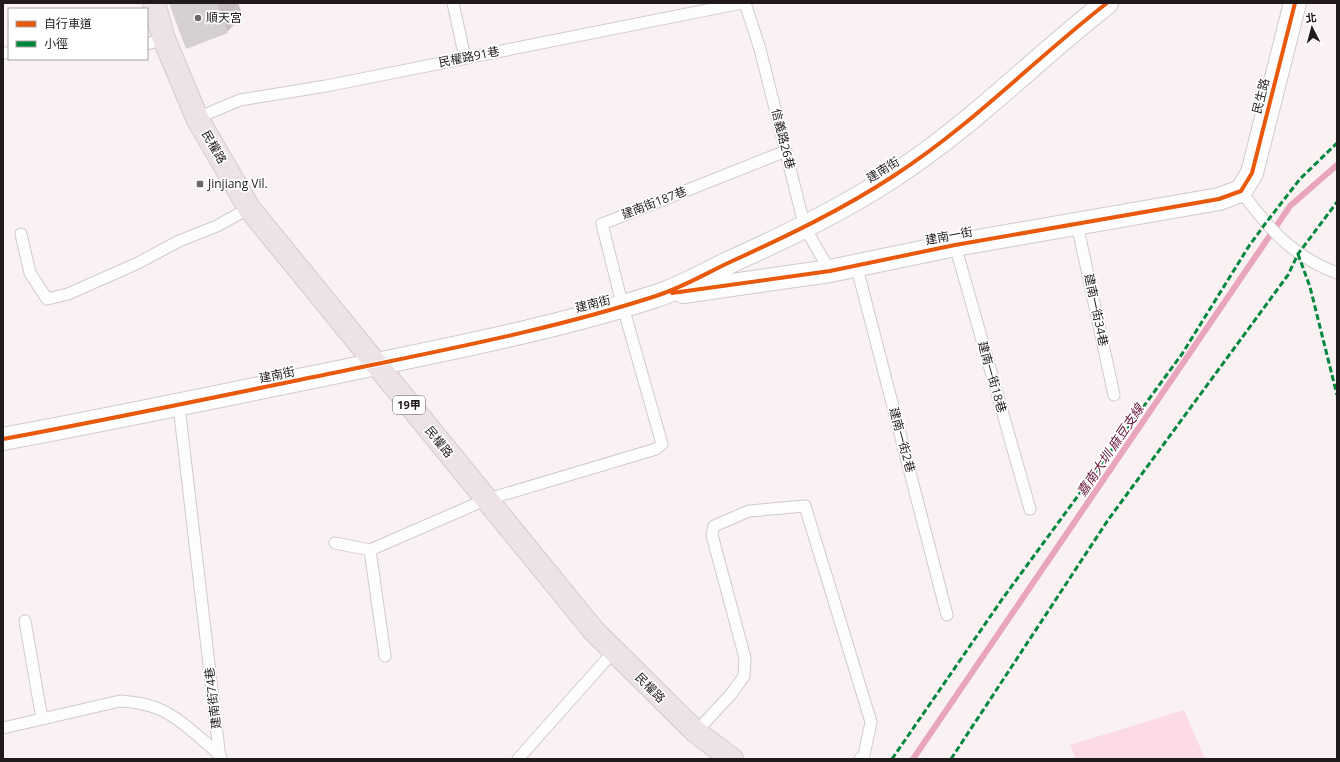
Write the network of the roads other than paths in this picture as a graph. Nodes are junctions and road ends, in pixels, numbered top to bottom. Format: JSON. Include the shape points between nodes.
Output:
{"nodes":[{"id":1,"x":154,"y":3,"type":"edge"},
{"id":2,"x":453,"y":3,"type":"edge"},
{"id":3,"x":744,"y":3,"type":"edge"},
{"id":4,"x":1107,"y":3,"type":"edge"},
{"id":5,"x":1295,"y":3,"type":"edge"},
{"id":6,"x":156,"y":42,"type":"edge"},
{"id":7,"x":465,"y":58,"type":"junction"},
{"id":8,"x":197,"y":118,"type":"junction"},
{"id":9,"x":786,"y":151,"type":"junction"},
{"id":10,"x":1241,"y":191,"type":"junction"},
{"id":11,"x":249,"y":208,"type":"junction"},
{"id":12,"x":1077,"y":224,"type":"junction"},
{"id":13,"x":805,"y":228,"type":"junction"},
{"id":14,"x":21,"y":234,"type":"dead end"},
{"id":15,"x":955,"y":245,"type":"junction"},
{"id":16,"x":856,"y":264,"type":"junction"},
{"id":17,"x":830,"y":271,"type":"junction"},
{"id":18,"x":1337,"y":273,"type":"edge"},
{"id":19,"x":660,"y":295,"type":"junction"},
{"id":20,"x":623,"y":307,"type":"junction"},
{"id":21,"x":378,"y":364,"type":"junction"},
{"id":22,"x":1114,"y":395,"type":"dead end"},
{"id":23,"x":179,"y":406,"type":"junction"},
{"id":24,"x":3,"y":439,"type":"edge"},
{"id":25,"x":485,"y":500,"type":"junction"},
{"id":26,"x":1030,"y":509,"type":"dead end"},
{"id":27,"x":335,"y":543,"type":"dead end"},
{"id":28,"x":370,"y":550,"type":"junction"},
{"id":29,"x":947,"y":615,"type":"dead end"},
{"id":30,"x":24,"y":621,"type":"dead end"},
{"id":31,"x":614,"y":652,"type":"junction"},
{"id":32,"x":385,"y":656,"type":"dead end"},
{"id":33,"x":42,"y":719,"type":"junction"},
{"id":34,"x":3,"y":728,"type":"edge"},
{"id":35,"x":696,"y":732,"type":"junction"},
{"id":36,"x":221,"y":758,"type":"edge"},
{"id":37,"x":518,"y":759,"type":"edge"},
{"id":38,"x":732,"y":759,"type":"edge"},
{"id":39,"x":860,"y":759,"type":"edge"}],
"edges":[{"from":1,"to":6,"type":"main road","name":"民權路","number":"19甲"},
{"from":2,"to":7,"type":"lane"},
{"from":3,"to":7,"type":"lane","name":"民權路91巷"},
{"from":3,"to":9,"type":"lane","name":"信義路26巷","via":[[760,48]]},
{"from":4,"to":13,"type":"street","name":"建南街","via":[[981,112],[930,151],[893,177]]},
{"from":5,"to":10,"type":"street","name":"民生路","via":[[1252,173]]},
{"from":6,"to":8,"type":"main road","name":"民權路","number":"19甲"},
{"from":7,"to":8,"type":"lane","name":"民權路91巷","via":[[326,86],[240,100]]},
{"from":8,"to":11,"type":"main road","name":"民權路","number":"19甲"},
{"from":9,"to":13,"type":"lane","name":"信義路26巷"},
{"from":9,"to":20,"type":"lane","name":"建南街187巷","via":[[602,224]]},
{"from":10,"to":12,"type":"street","name":"建南一街","via":[[1219,199]]},
{"from":10,"to":18,"type":"lane","via":[[1265,224],[1298,254]]},
{"from":11,"to":14,"type":"lane","via":[[138,263],[68,294],[47,299],[30,273]]},
{"from":11,"to":21,"type":"main road","name":"民權路","number":"19甲"},
{"from":12,"to":15,"type":"street","name":"建南一街"},
{"from":12,"to":22,"type":"lane","name":"建南一街34巷"},
{"from":13,"to":17,"type":"lane","name":"信義路26巷"},
{"from":13,"to":19,"type":"street","name":"建南街"},
{"from":15,"to":16,"type":"street","name":"建南一街"},
{"from":15,"to":26,"type":"lane","name":"建南一街18巷"},
{"from":16,"to":17,"type":"street","name":"建南一街"},
{"from":16,"to":29,"type":"lane","name":"建南一街2巷"},
{"from":17,"to":19,"type":"street","name":"建南一街"},
{"from":19,"to":20,"type":"street","name":"建南街"},
{"from":20,"to":21,"type":"street","name":"建南街","via":[[498,339]]},
{"from":20,"to":25,"type":"lane","via":[[662,444],[656,450]]},
{"from":21,"to":23,"type":"street","name":"建南街"},
{"from":21,"to":25,"type":"main road","name":"民權路","number":"19甲"},
{"from":23,"to":24,"type":"street","name":"建南街"},
{"from":23,"to":36,"type":"lane","name":"建南街74巷"},
{"from":25,"to":28,"type":"lane"},
{"from":25,"to":31,"type":"main road","name":"民權路","number":"19甲"},
{"from":27,"to":28,"type":"lane"},
{"from":28,"to":32,"type":"lane"},
{"from":30,"to":33,"type":"lane"},
{"from":31,"to":35,"type":"main road","name":"民權路","number":"19甲"},
{"from":31,"to":37,"type":"lane"},
{"from":33,"to":34,"type":"lane","name":"建南街74巷"},
{"from":33,"to":36,"type":"lane","name":"建南街74巷","via":[[120,701],[142,703],[165,710],[176,717]]},
{"from":35,"to":38,"type":"main road","name":"民權路","number":"19甲"},
{"from":35,"to":39,"type":"lane","via":[[744,676],[746,658],[712,535],[714,526],[750,511],[805,506],[871,722],[864,755]]}]}
